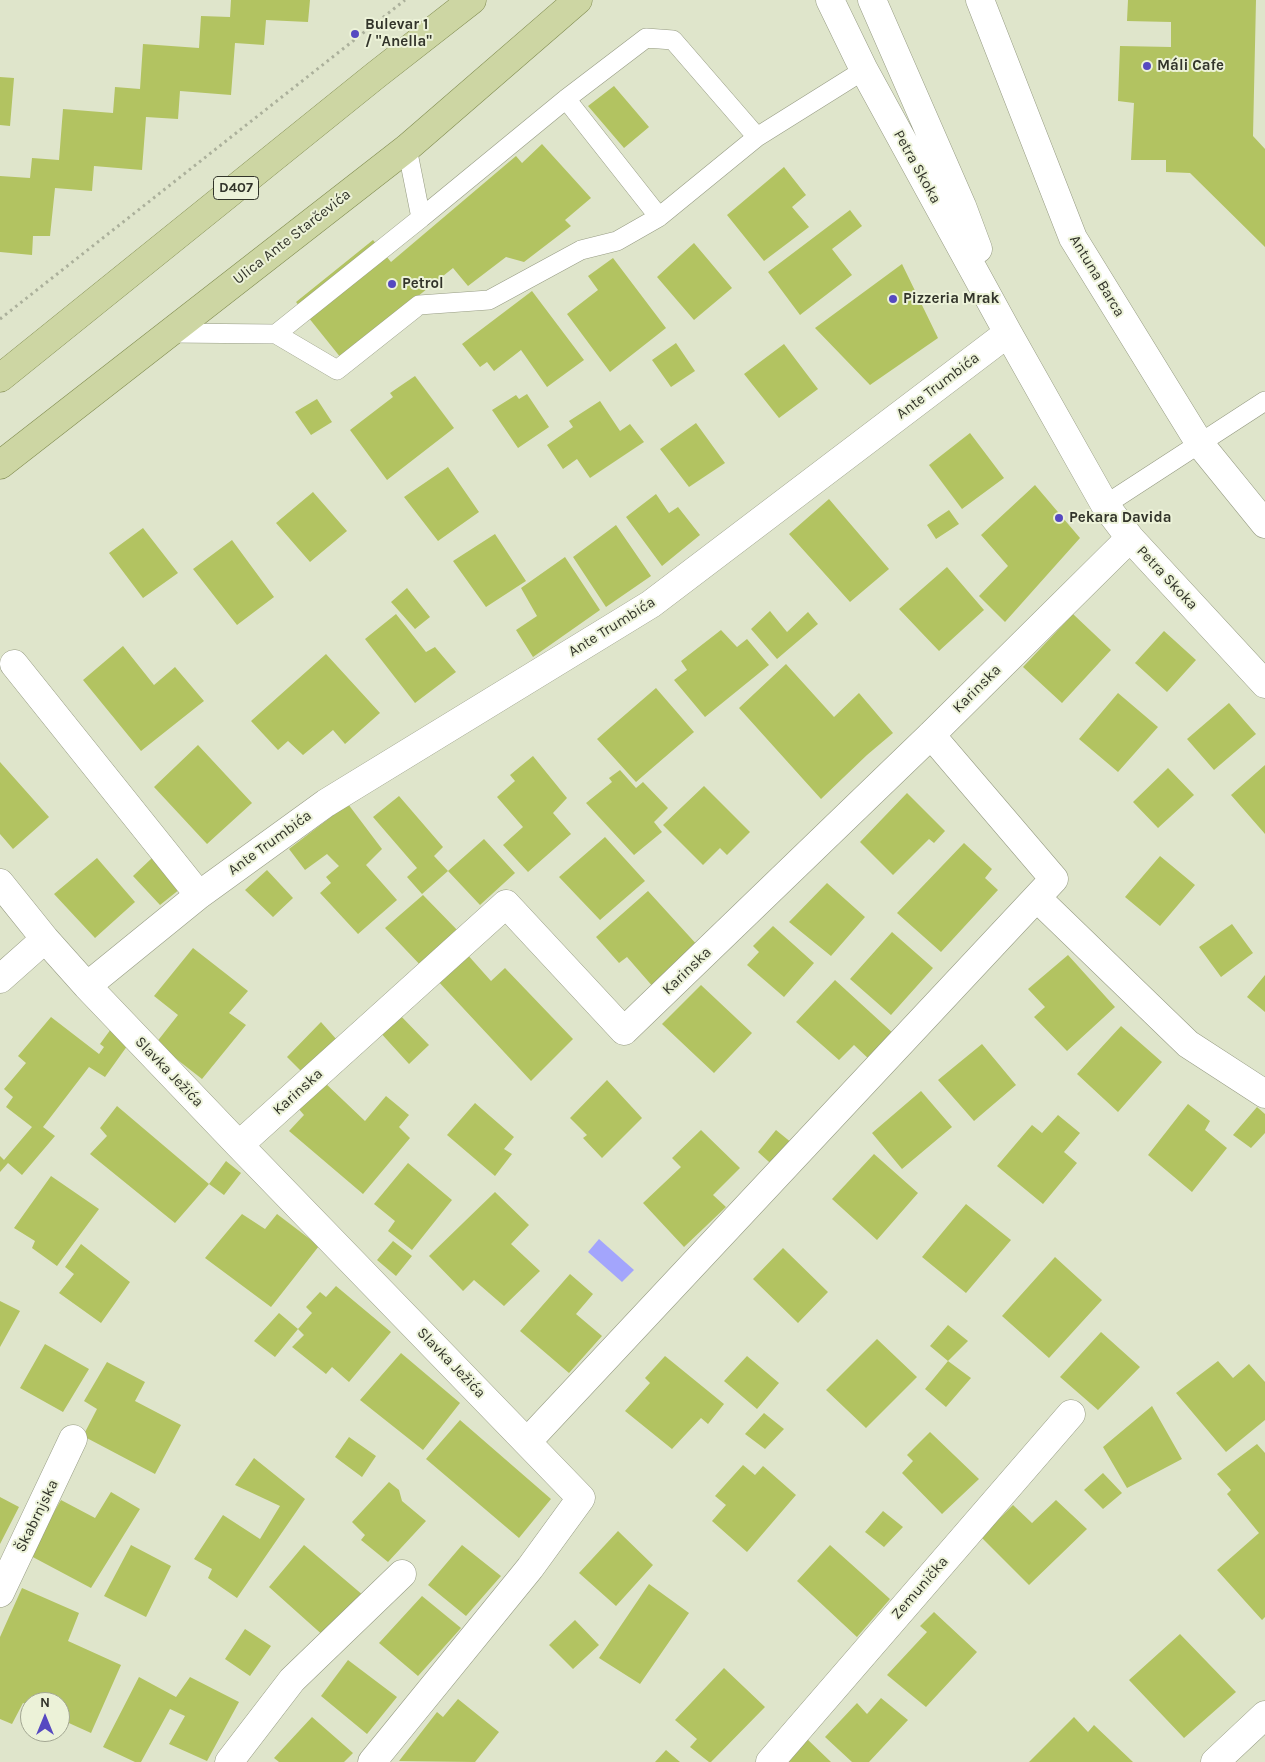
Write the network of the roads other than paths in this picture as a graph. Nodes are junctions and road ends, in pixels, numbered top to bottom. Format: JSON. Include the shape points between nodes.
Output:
{"nodes":[{"id":1,"x":472,"y":0,"type":"edge"},
{"id":2,"x":578,"y":0,"type":"edge"},
{"id":3,"x":830,"y":0,"type":"edge"},
{"id":4,"x":872,"y":0,"type":"edge"},
{"id":5,"x":980,"y":0,"type":"edge"},
{"id":6,"x":864,"y":70,"type":"junction"},
{"id":7,"x":566,"y":99,"type":"junction"},
{"id":8,"x":757,"y":137,"type":"junction"},
{"id":9,"x":407,"y":148,"type":"junction"},
{"id":10,"x":659,"y":217,"type":"junction"},
{"id":11,"x":421,"y":218,"type":"junction"},
{"id":12,"x":170,"y":333,"type":"junction"},
{"id":13,"x":1008,"y":333,"type":"junction"},
{"id":14,"x":276,"y":334,"type":"junction"},
{"id":15,"x":0,"y":378,"type":"edge"},
{"id":16,"x":1265,"y":400,"type":"edge"},
{"id":17,"x":1200,"y":444,"type":"junction"},
{"id":18,"x":0,"y":465,"type":"edge"},
{"id":19,"x":1105,"y":505,"type":"junction"},
{"id":20,"x":1265,"y":524,"type":"edge"},
{"id":21,"x":1130,"y":538,"type":"junction"},
{"id":22,"x":14,"y":664,"type":"dead end"},
{"id":23,"x":1265,"y":684,"type":"edge"},
{"id":24,"x":930,"y":735,"type":"junction"},
{"id":25,"x":0,"y":883,"type":"edge"},
{"id":26,"x":199,"y":895,"type":"junction"},
{"id":27,"x":1038,"y":898,"type":"junction"},
{"id":28,"x":46,"y":939,"type":"junction"},
{"id":29,"x":0,"y":979,"type":"edge"},
{"id":30,"x":87,"y":986,"type":"junction"},
{"id":31,"x":1265,"y":1094,"type":"edge"},
{"id":32,"x":239,"y":1145,"type":"junction"},
{"id":33,"x":1071,"y":1414,"type":"dead end"},
{"id":34,"x":73,"y":1439,"type":"dead end"},
{"id":35,"x":527,"y":1442,"type":"junction"},
{"id":36,"x":402,"y":1574,"type":"dead end"},
{"id":37,"x":0,"y":1593,"type":"edge"},
{"id":38,"x":1265,"y":1715,"type":"edge"},
{"id":39,"x":229,"y":1762,"type":"edge"},
{"id":40,"x":372,"y":1762,"type":"edge"},
{"id":41,"x":770,"y":1762,"type":"edge"},
{"id":42,"x":1214,"y":1762,"type":"edge"}],
"edges":[{"from":1,"to":15,"type":"main road","number":"D407"},
{"from":2,"to":9,"type":"main road","name":"Ulica Ante Starčevića"},
{"from":3,"to":6,"type":"street","name":"Petra Skoka"},
{"from":4,"to":13,"type":"street","name":"Petra Skoka","via":[[962,206]]},
{"from":5,"to":17,"type":"street","name":"Antuna Barca","via":[[1073,238]]},
{"from":6,"to":8,"type":"lane"},
{"from":6,"to":13,"type":"street","name":"Petra Skoka"},
{"from":7,"to":8,"type":"lane","via":[[646,38],[673,40]]},
{"from":7,"to":10,"type":"lane"},
{"from":7,"to":11,"type":"lane"},
{"from":8,"to":10,"type":"lane"},
{"from":9,"to":11,"type":"lane"},
{"from":9,"to":12,"type":"main road","name":"Ulica Ante Starčevića"},
{"from":10,"to":14,"type":"lane","via":[[617,241],[581,250],[489,300],[419,306],[337,370]]},
{"from":11,"to":14,"type":"lane"},
{"from":12,"to":14,"type":"lane"},
{"from":12,"to":18,"type":"main road","name":"Ulica Ante Starčevića"},
{"from":13,"to":19,"type":"street","name":"Petra Skoka"},
{"from":13,"to":26,"type":"street","name":"Ante Trumbića","via":[[651,604],[326,803]]},
{"from":16,"to":17,"type":"lane"},
{"from":17,"to":19,"type":"lane"},
{"from":17,"to":20,"type":"street","name":"Antuna Barca"},
{"from":19,"to":21,"type":"street","name":"Petra Skoka"},
{"from":21,"to":23,"type":"street","name":"Petra Skoka"},
{"from":21,"to":24,"type":"street","name":"Karinska"},
{"from":22,"to":26,"type":"street"},
{"from":24,"to":27,"type":"street","via":[[1054,879]]},
{"from":24,"to":32,"type":"street","name":"Karinska","via":[[624,1031],[506,904]]},
{"from":25,"to":28,"type":"street"},
{"from":26,"to":30,"type":"street","name":"Ante Trumbića"},
{"from":27,"to":31,"type":"street","via":[[1188,1044]]},
{"from":27,"to":35,"type":"street"},
{"from":28,"to":29,"type":"street"},
{"from":28,"to":30,"type":"street"},
{"from":30,"to":32,"type":"street","name":"Slavka Ježića"},
{"from":32,"to":35,"type":"street","name":"Slavka Ježića"},
{"from":33,"to":41,"type":"street","name":"Zemunička"},
{"from":34,"to":37,"type":"street","name":"Škabrnjska"},
{"from":35,"to":40,"type":"street","name":"Slavka Ježića","via":[[581,1498],[530,1568]]},
{"from":36,"to":39,"type":"street","via":[[292,1680]]},
{"from":38,"to":42,"type":"street"}]}
